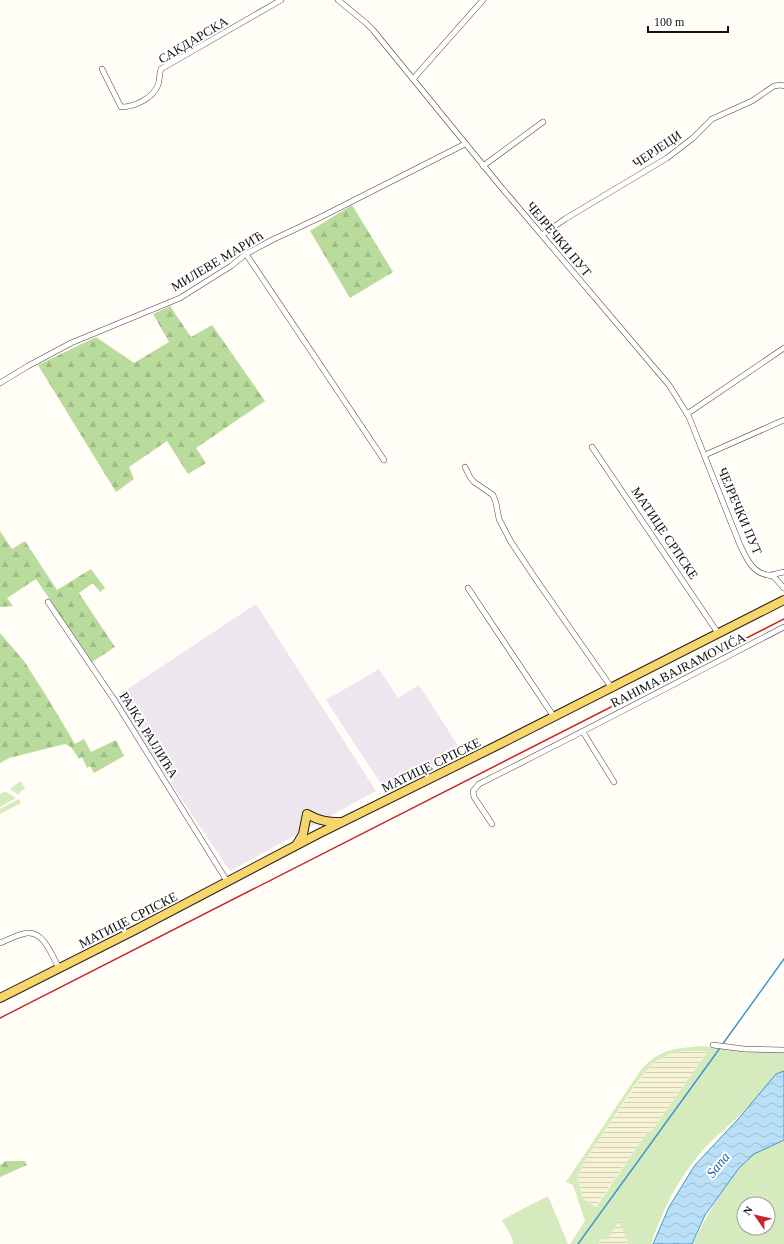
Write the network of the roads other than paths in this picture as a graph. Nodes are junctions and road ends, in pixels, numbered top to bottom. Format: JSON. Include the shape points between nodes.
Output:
{"nodes":[{"id":1,"x":281,"y":0,"type":"edge"},
{"id":2,"x":338,"y":0,"type":"edge"},
{"id":3,"x":483,"y":0,"type":"edge"},
{"id":4,"x":102,"y":69,"type":"dead end"},
{"id":5,"x":412,"y":79,"type":"junction"},
{"id":6,"x":784,"y":86,"type":"edge"},
{"id":7,"x":543,"y":122,"type":"dead end"},
{"id":8,"x":465,"y":144,"type":"junction"},
{"id":9,"x":483,"y":166,"type":"junction"},
{"id":10,"x":542,"y":235,"type":"junction"},
{"id":11,"x":246,"y":254,"type":"junction"},
{"id":12,"x":784,"y":348,"type":"edge"},
{"id":13,"x":0,"y":383,"type":"edge"},
{"id":14,"x":688,"y":414,"type":"junction"},
{"id":15,"x":784,"y":420,"type":"edge"},
{"id":16,"x":592,"y":447,"type":"dead end"},
{"id":17,"x":705,"y":454,"type":"junction"},
{"id":18,"x":384,"y":460,"type":"dead end"},
{"id":19,"x":465,"y":468,"type":"dead end"},
{"id":20,"x":784,"y":572,"type":"edge"},
{"id":21,"x":767,"y":575,"type":"junction"},
{"id":22,"x":468,"y":588,"type":"dead end"},
{"id":23,"x":784,"y":588,"type":"edge"},
{"id":24,"x":784,"y":600,"type":"edge"},
{"id":25,"x":48,"y":602,"type":"dead end"},
{"id":26,"x":784,"y":627,"type":"edge"},
{"id":27,"x":718,"y":633,"type":"junction"},
{"id":28,"x":611,"y":687,"type":"junction"},
{"id":29,"x":554,"y":717,"type":"junction"},
{"id":30,"x":583,"y":732,"type":"junction"},
{"id":31,"x":614,"y":782,"type":"dead end"},
{"id":32,"x":343,"y":822,"type":"junction"},
{"id":33,"x":492,"y":824,"type":"dead end"},
{"id":34,"x":296,"y":846,"type":"junction"},
{"id":35,"x":227,"y":881,"type":"junction"},
{"id":36,"x":0,"y":942,"type":"edge"},
{"id":37,"x":59,"y":968,"type":"junction"},
{"id":38,"x":0,"y":998,"type":"edge"},
{"id":39,"x":713,"y":1045,"type":"dead end"},
{"id":40,"x":784,"y":1050,"type":"edge"}],
"edges":[{"from":1,"to":4,"type":"street","name":"САКДАРСКА","via":[[161,69],[159,84],[149,97],[136,104],[121,107]]},
{"from":2,"to":5,"type":"street","name":"ЧЕЈРЕЧКИ ПУТ","via":[[373,30]]},
{"from":3,"to":5,"type":"street"},
{"from":5,"to":8,"type":"street","name":"ЧЕЈРЕЧКИ ПУТ"},
{"from":6,"to":10,"type":"street","name":"ЧЕРЈЕЦИ","via":[[774,86],[752,101],[712,119],[667,158]]},
{"from":7,"to":9,"type":"street"},
{"from":8,"to":9,"type":"street","name":"ЧЕЈРЕЧКИ ПУТ"},
{"from":8,"to":11,"type":"street","name":"МИЛЕВЕ МAРИЋ"},
{"from":9,"to":10,"type":"street","name":"ЧЕЈРЕЧКИ ПУТ"},
{"from":10,"to":14,"type":"street","name":"ЧЕЈРЕЧКИ ПУТ","via":[[669,385]]},
{"from":11,"to":13,"type":"street","name":"МИЛЕВЕ МAРИЋ","via":[[180,298],[71,343]]},
{"from":11,"to":18,"type":"street"},
{"from":12,"to":14,"type":"street"},
{"from":14,"to":17,"type":"street","name":"ЧЕЈРЕЧКИ ПУТ"},
{"from":15,"to":17,"type":"street","name":"ЧЕЈРЕЧКИ ПУТ"},
{"from":16,"to":27,"type":"street","name":"МАТИЦЕ СРПСКЕ"},
{"from":17,"to":21,"type":"street","name":"ЧЕЈРЕЧКИ ПУТ","via":[[740,545],[754,569]]},
{"from":19,"to":28,"type":"street","via":[[474,482],[493,495],[499,519],[512,542]]},
{"from":20,"to":21,"type":"street"},
{"from":21,"to":23,"type":"street","name":"ЧЕЈРЕЧКИ ПУТ","via":[[774,577]]},
{"from":22,"to":29,"type":"street"},
{"from":24,"to":27,"type":"main road","name":"МАТИЦЕ СРПСКЕ"},
{"from":25,"to":35,"type":"street","name":"РАЈКА РАЈЛИЋА","via":[[111,695]]},
{"from":26,"to":30,"type":"street","name":"RAHIMA BAJRAMOVIĆA"},
{"from":27,"to":28,"type":"main road","name":"МАТИЦЕ СРПСКЕ"},
{"from":28,"to":29,"type":"main road","name":"МАТИЦЕ СРПСКЕ"},
{"from":29,"to":32,"type":"main road","name":"МАТИЦЕ СРПСКЕ"},
{"from":30,"to":31,"type":"street"},
{"from":30,"to":33,"type":"street","name":"RAHIMA BAJRAMOVIĆA","via":[[479,784],[473,791],[474,797]]},
{"from":32,"to":34,"type":"main road","name":"МАТИЦЕ СРПСКЕ"},
{"from":32,"to":34,"type":"main road","via":[[324,822],[307,814],[303,834]]},
{"from":34,"to":35,"type":"main road","name":"МАТИЦЕ СРПСКЕ"},
{"from":35,"to":37,"type":"main road","name":"МАТИЦЕ СРПСКЕ"},
{"from":36,"to":37,"type":"street","via":[[25,933],[34,934],[43,940]]},
{"from":37,"to":38,"type":"main road","name":"МАТИЦЕ СРПСКЕ"},
{"from":39,"to":40,"type":"street"}]}
